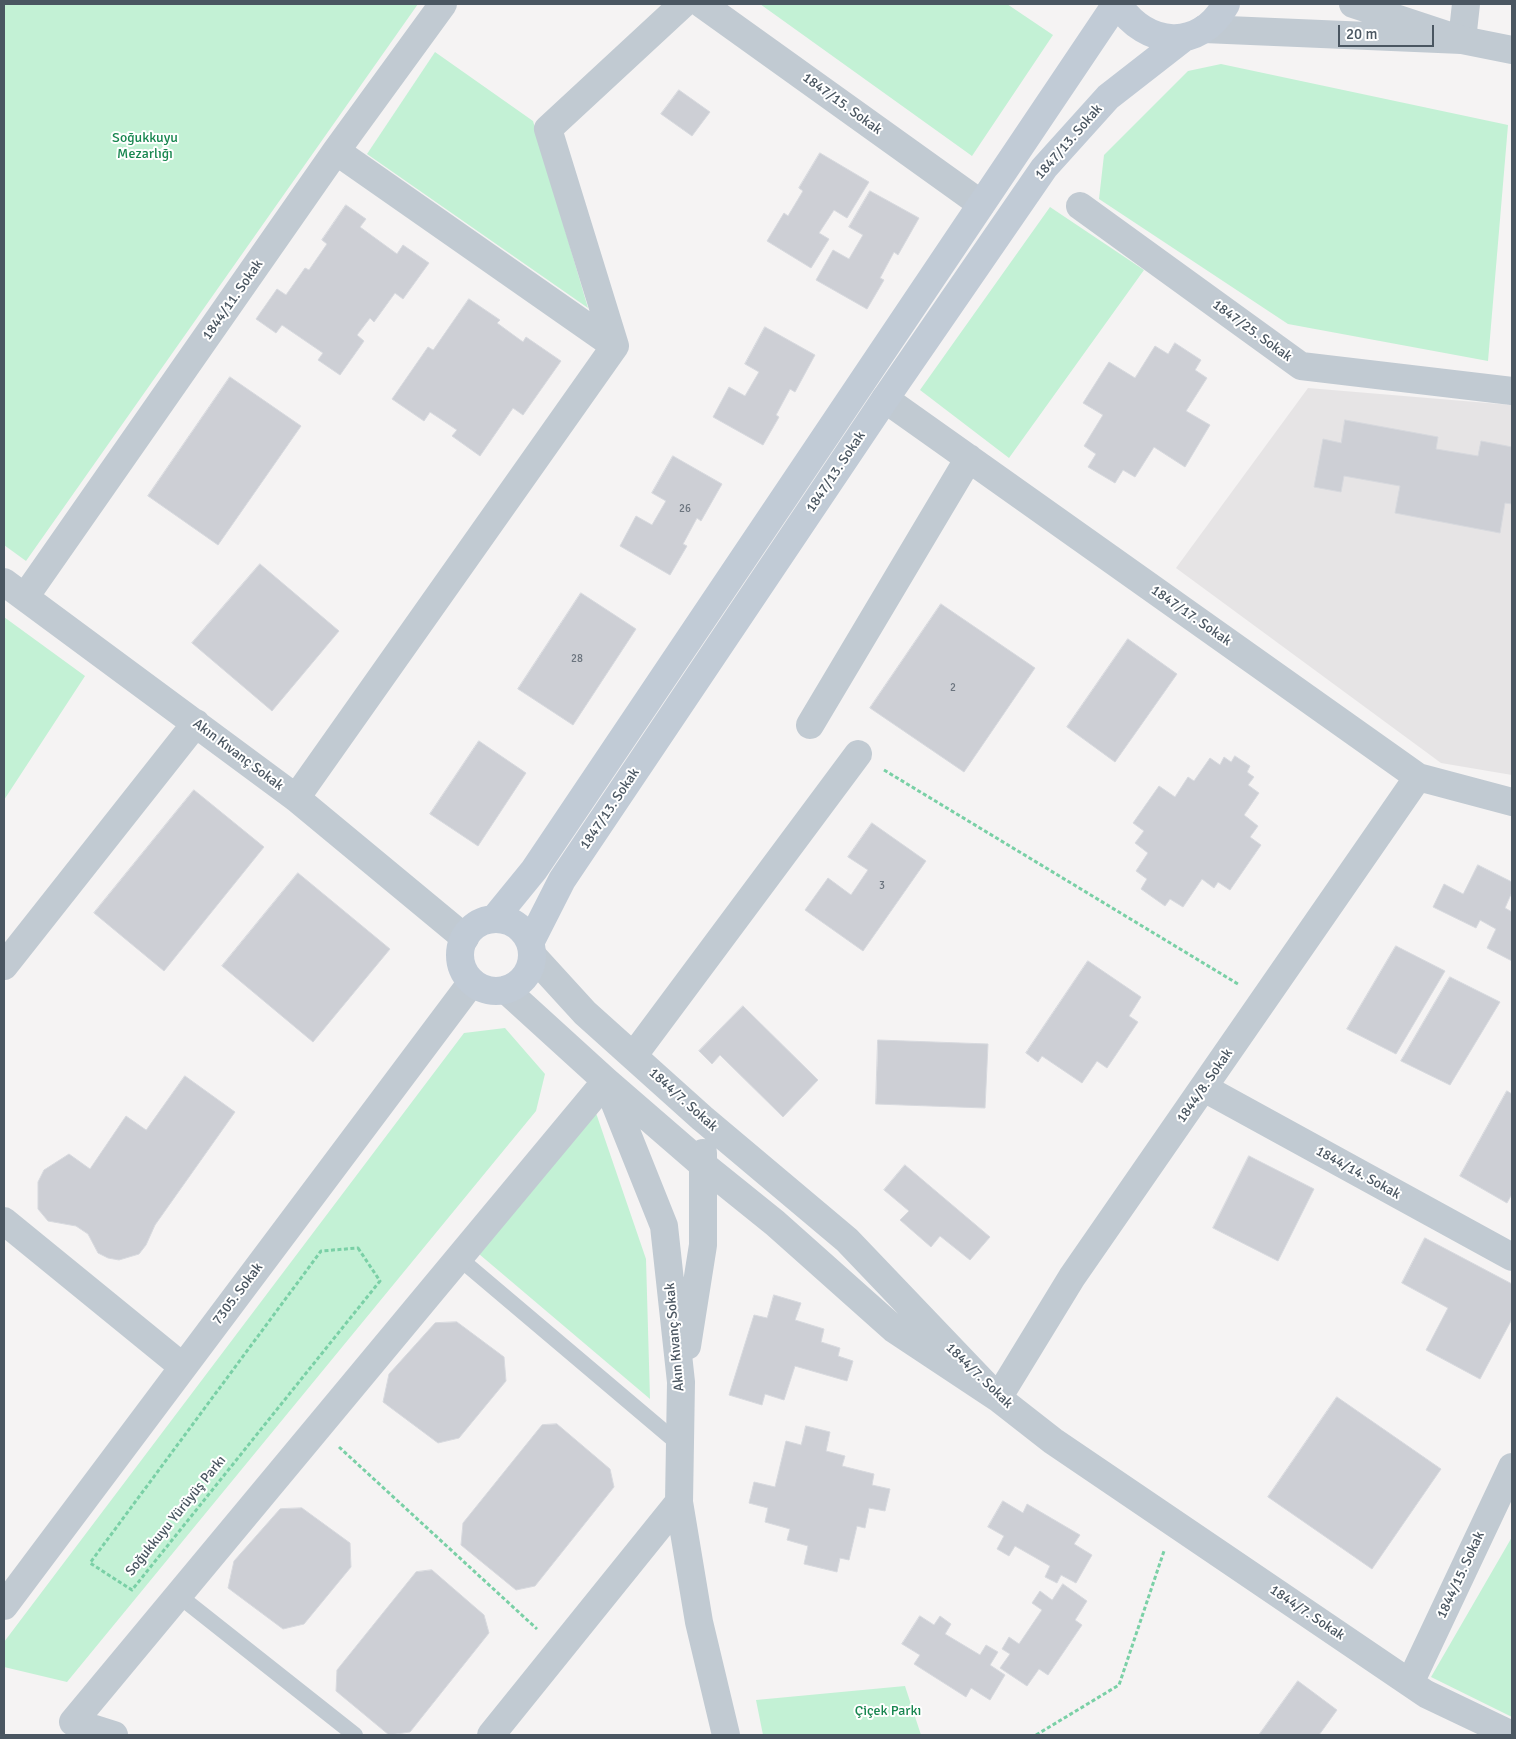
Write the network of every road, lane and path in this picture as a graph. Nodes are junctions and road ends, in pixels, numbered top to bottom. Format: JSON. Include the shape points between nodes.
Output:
{"nodes":[{"id":1,"x":443,"y":4,"type":"edge"},
{"id":2,"x":683,"y":4,"type":"edge"},
{"id":3,"x":702,"y":4,"type":"edge"},
{"id":4,"x":1117,"y":4,"type":"edge"},
{"id":5,"x":1226,"y":4,"type":"edge"},
{"id":6,"x":1353,"y":4,"type":"edge"},
{"id":7,"x":1466,"y":4,"type":"edge"},
{"id":8,"x":1194,"y":33,"type":"junction"},
{"id":9,"x":1462,"y":40,"type":"junction"},
{"id":10,"x":1512,"y":50,"type":"edge"},
{"id":11,"x":336,"y":151,"type":"junction"},
{"id":12,"x":981,"y":204,"type":"junction"},
{"id":13,"x":1080,"y":206,"type":"dead end"},
{"id":14,"x":615,"y":346,"type":"junction"},
{"id":15,"x":1512,"y":391,"type":"edge"},
{"id":16,"x":885,"y":399,"type":"junction"},
{"id":17,"x":969,"y":458,"type":"junction"},
{"id":18,"x":14,"y":590,"type":"edge"},
{"id":19,"x":196,"y":723,"type":"junction"},
{"id":20,"x":810,"y":725,"type":"dead end"},
{"id":21,"x":858,"y":754,"type":"joint"},
{"id":22,"x":1418,"y":777,"type":"junction"},
{"id":23,"x":296,"y":798,"type":"junction"},
{"id":24,"x":1512,"y":802,"type":"edge"},
{"id":25,"x":494,"y":919,"type":"junction"},
{"id":26,"x":465,"y":938,"type":"junction"},
{"id":27,"x":531,"y":949,"type":"junction"},
{"id":28,"x":4,"y":966,"type":"edge"},
{"id":29,"x":472,"y":982,"type":"junction"},
{"id":30,"x":506,"y":990,"type":"junction"},
{"id":31,"x":1264,"y":999,"type":"junction"},
{"id":32,"x":634,"y":1055,"type":"junction"},
{"id":33,"x":606,"y":1081,"type":"junction"},
{"id":34,"x":1204,"y":1088,"type":"junction"},
{"id":35,"x":702,"y":1118,"type":"junction"},
{"id":36,"x":703,"y":1166,"type":"junction"},
{"id":37,"x":4,"y":1221,"type":"edge"},
{"id":38,"x":358,"y":1248,"type":"joint"},
{"id":39,"x":459,"y":1258,"type":"junction"},
{"id":40,"x":1512,"y":1258,"type":"edge"},
{"id":41,"x":183,"y":1366,"type":"junction"},
{"id":42,"x":681,"y":1382,"type":"junction"},
{"id":43,"x":998,"y":1398,"type":"junction"},
{"id":44,"x":318,"y":1427,"type":"junction"},
{"id":45,"x":680,"y":1445,"type":"junction"},
{"id":46,"x":1512,"y":1467,"type":"edge"},
{"id":47,"x":679,"y":1502,"type":"junction"},
{"id":48,"x":1174,"y":1522,"type":"junction"},
{"id":49,"x":178,"y":1595,"type":"junction"},
{"id":50,"x":4,"y":1606,"type":"edge"},
{"id":51,"x":560,"y":1650,"type":"junction"},
{"id":52,"x":1410,"y":1683,"type":"junction"},
{"id":53,"x":114,"y":1735,"type":"edge"},
{"id":54,"x":355,"y":1735,"type":"edge"},
{"id":55,"x":491,"y":1735,"type":"edge"},
{"id":56,"x":726,"y":1735,"type":"edge"},
{"id":57,"x":1036,"y":1735,"type":"edge"},
{"id":58,"x":1512,"y":1735,"type":"edge"}],
"edges":[{"from":1,"to":11,"type":"street","name":"1844/11. Sokak"},
{"from":2,"to":14,"type":"street","via":[[548,128]]},
{"from":3,"to":12,"type":"street","name":"1847/15. Sokak"},
{"from":4,"to":8,"type":"main road","via":[[1128,19],[1144,31],[1164,38]]},
{"from":4,"to":12,"type":"main road","name":"1847/13. Sokak"},
{"from":5,"to":8,"type":"main road","name":"1847/13. Sokak","via":[[1220,16]]},
{"from":6,"to":9,"type":"street"},
{"from":7,"to":9,"type":"street"},
{"from":8,"to":9,"type":"street"},
{"from":8,"to":16,"type":"main road","name":"1847/13. Sokak","via":[[1108,97],[1044,168]]},
{"from":9,"to":10,"type":"street"},
{"from":11,"to":14,"type":"street"},
{"from":11,"to":18,"type":"street","name":"1844/11. Sokak"},
{"from":12,"to":25,"type":"main road","name":"1847/13. Sokak","via":[[540,862]]},
{"from":13,"to":15,"type":"street","name":"1847/25. Sokak","via":[[1301,366]]},
{"from":14,"to":23,"type":"street"},
{"from":16,"to":17,"type":"street","name":"1847/17. Sokak"},
{"from":16,"to":27,"type":"main road","name":"1847/13. Sokak","via":[[562,880]]},
{"from":17,"to":20,"type":"street"},
{"from":17,"to":22,"type":"street","name":"1847/17. Sokak"},
{"from":18,"to":19,"type":"street","name":"Akın Kıvanç Sokak"},
{"from":19,"to":23,"type":"street","name":"Akın Kıvanç Sokak"},
{"from":19,"to":28,"type":"street"},
{"from":21,"to":31,"type":"path"},
{"from":21,"to":32,"type":"street"},
{"from":22,"to":24,"type":"street","name":"1847/17. Sokak"},
{"from":22,"to":31,"type":"street","name":"1844/8. Sokak"},
{"from":23,"to":26,"type":"street","name":"Akın Kıvanç Sokak"},
{"from":25,"to":26,"type":"main road","via":[[472,928]]},
{"from":25,"to":27,"type":"main road","via":[[516,925],[525,933]]},
{"from":26,"to":29,"type":"main road","via":[[461,961]]},
{"from":27,"to":30,"type":"main road","via":[[531,967],[525,978]]},
{"from":27,"to":32,"type":"street","name":"1844/7. Sokak","via":[[585,1014]]},
{"from":29,"to":30,"type":"main road","via":[[488,990]]},
{"from":29,"to":41,"type":"street","name":"7305. Sokak"},
{"from":30,"to":33,"type":"street","name":"Akın Kıvanç Sokak"},
{"from":31,"to":34,"type":"street","name":"1844/8. Sokak"},
{"from":32,"to":35,"type":"street","name":"1844/7. Sokak"},
{"from":33,"to":36,"type":"street"},
{"from":33,"to":39,"type":"street"},
{"from":33,"to":42,"type":"street","name":"Akın Kıvanç Sokak","via":[[664,1226]]},
{"from":34,"to":40,"type":"street","name":"1844/14. Sokak"},
{"from":34,"to":43,"type":"street","name":"1844/8. Sokak","via":[[1072,1277]]},
{"from":35,"to":36,"type":"street"},
{"from":35,"to":43,"type":"street","name":"1844/7. Sokak","via":[[847,1240]]},
{"from":36,"to":42,"type":"street","via":[[703,1245]]},
{"from":36,"to":43,"type":"street","via":[[775,1223],[894,1329]]},
{"from":37,"to":41,"type":"street"},
{"from":38,"to":38,"type":"path","name":"Soğukkuyu Yürüyüş Parkı","via":[[380,1281],[132,1590],[90,1563],[321,1251]]},
{"from":39,"to":44,"type":"street"},
{"from":39,"to":45,"type":"lane"},
{"from":41,"to":50,"type":"street","name":"7305. Sokak"},
{"from":42,"to":45,"type":"street","name":"Akın Kıvanç Sokak"},
{"from":43,"to":48,"type":"street","name":"1844/7. Sokak","via":[[1053,1440]]},
{"from":44,"to":49,"type":"street"},
{"from":44,"to":51,"type":"path"},
{"from":45,"to":47,"type":"street","name":"Akın Kıvanç Sokak"},
{"from":46,"to":52,"type":"street","name":"1844/15. Sokak"},
{"from":47,"to":51,"type":"street"},
{"from":47,"to":56,"type":"street","name":"Akın Kıvanç Sokak","via":[[699,1622]]},
{"from":48,"to":52,"type":"street","name":"1844/7. Sokak"},
{"from":48,"to":57,"type":"path","via":[[1119,1685]]},
{"from":49,"to":53,"type":"street","via":[[73,1722]]},
{"from":49,"to":54,"type":"lane"},
{"from":51,"to":55,"type":"street"},
{"from":52,"to":58,"type":"street","name":"1844/7. Sokak","via":[[1426,1694]]}]}
